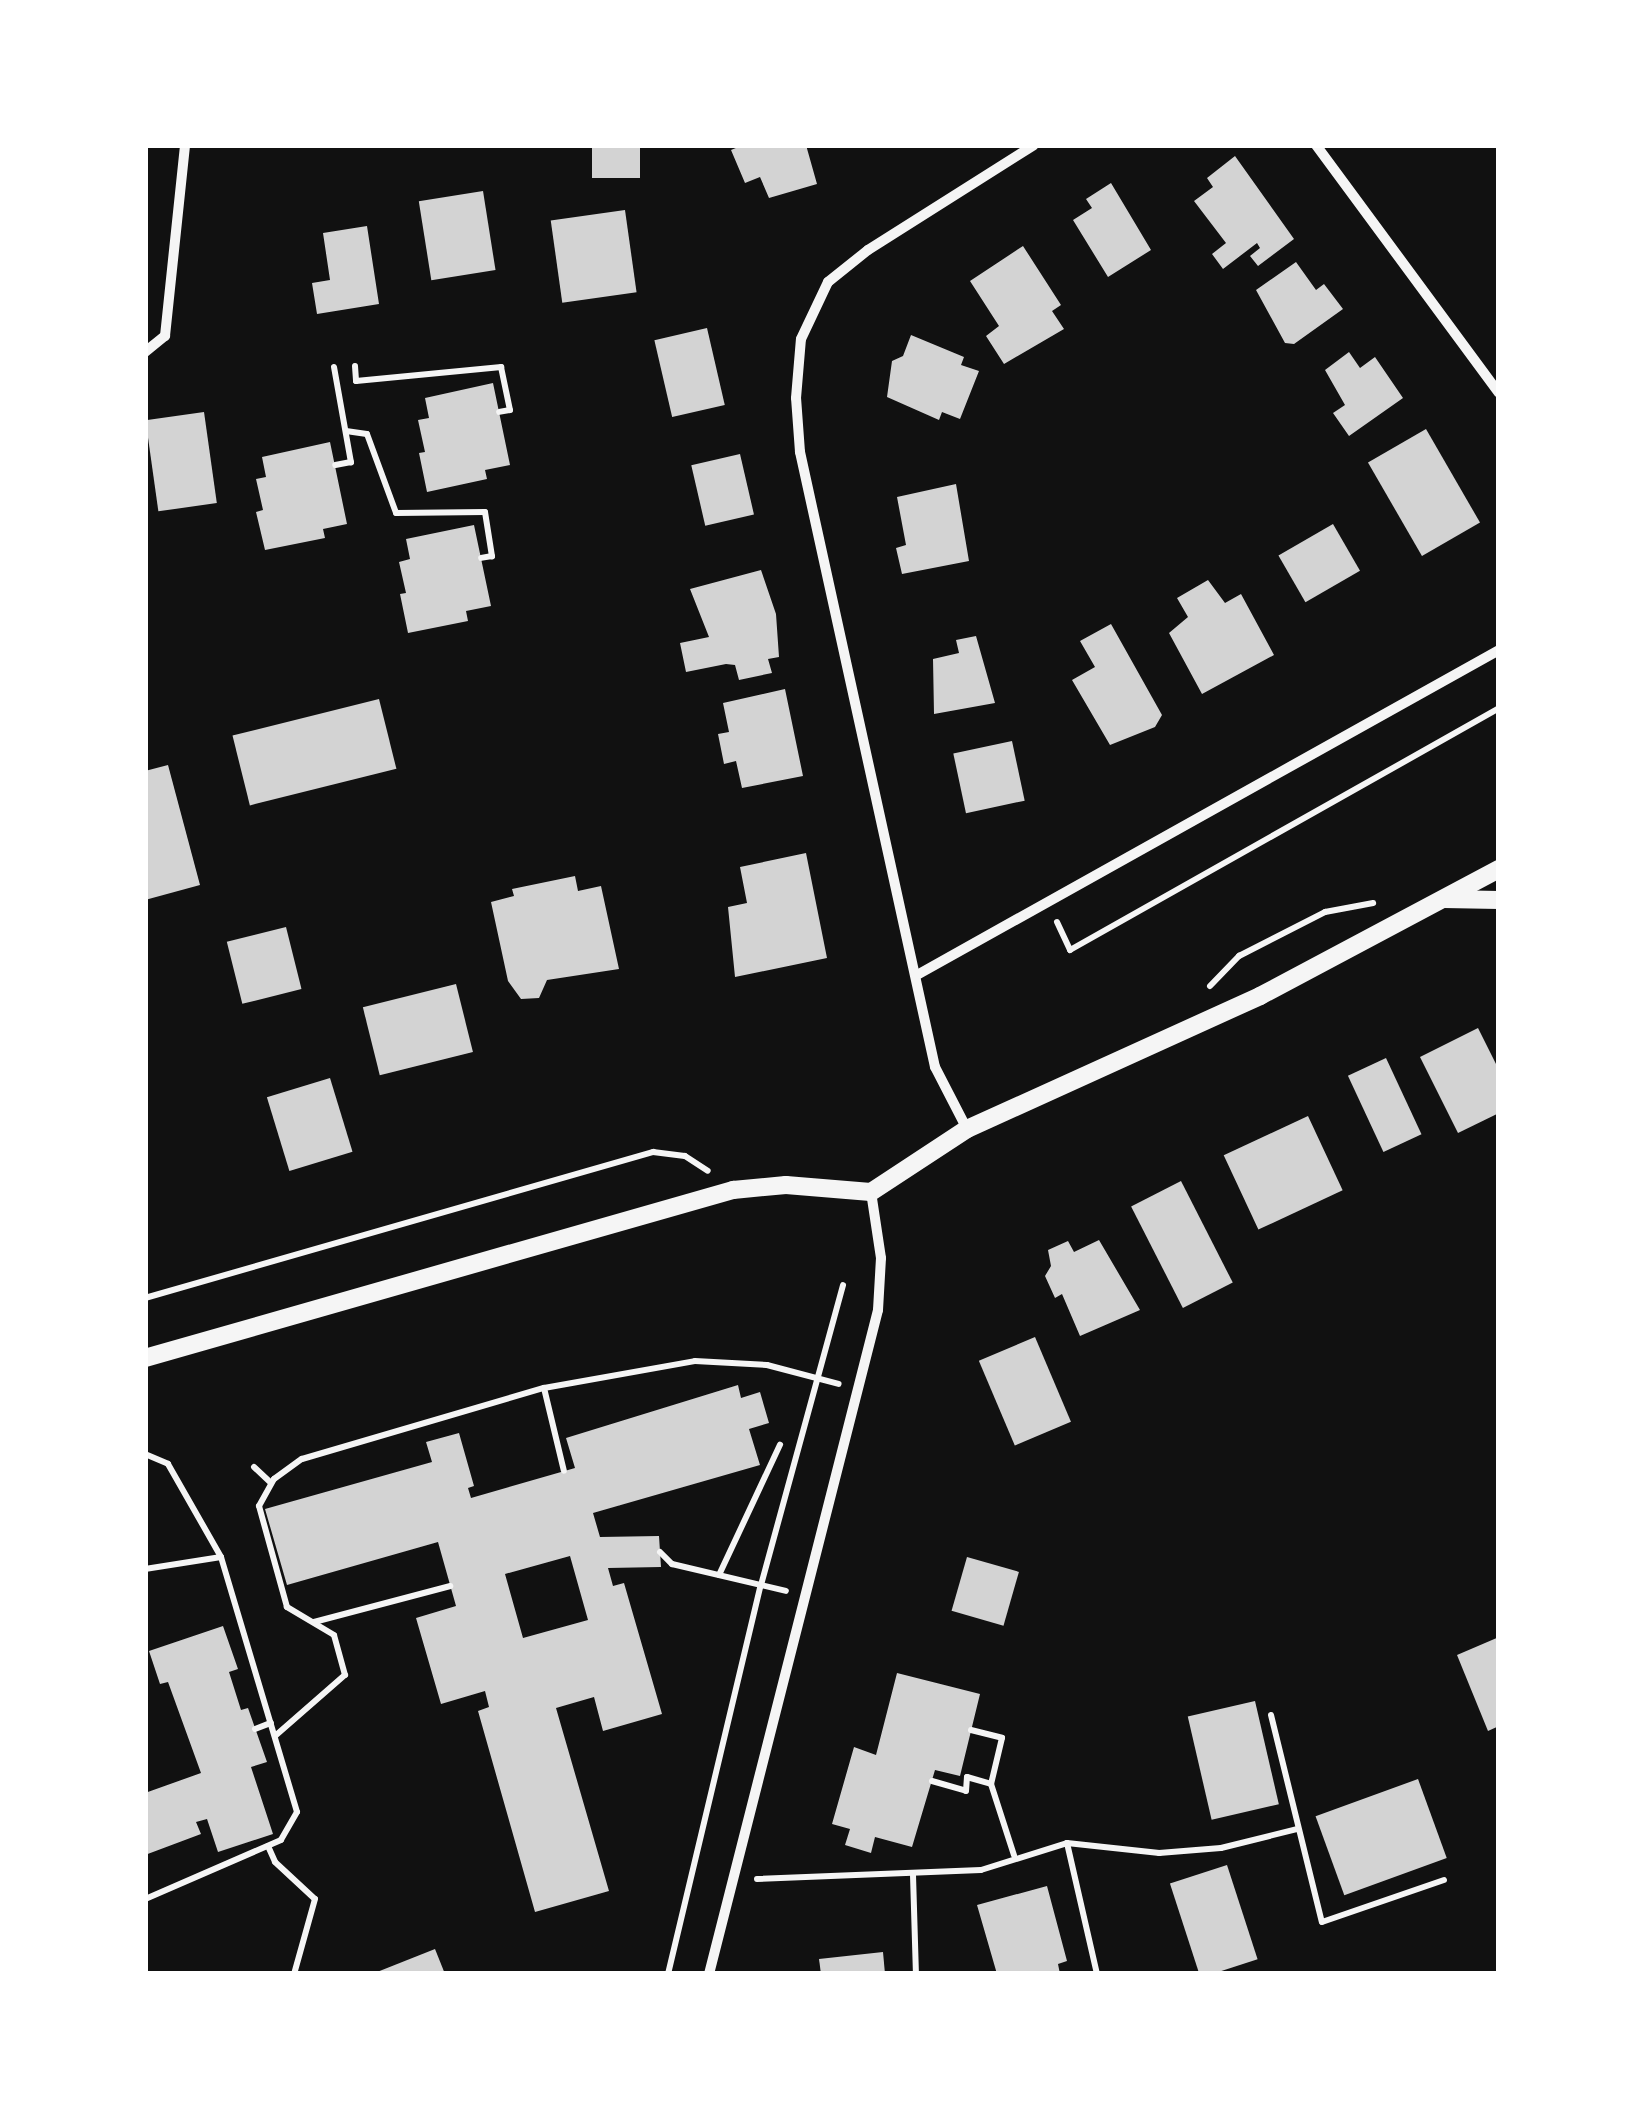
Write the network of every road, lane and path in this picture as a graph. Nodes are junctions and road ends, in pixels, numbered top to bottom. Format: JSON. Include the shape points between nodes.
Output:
{"nodes":[{"id":1,"x":185,"y":145,"type":"edge"},
{"id":2,"x":1034,"y":145,"type":"edge"},
{"id":3,"x":1316,"y":145,"type":"edge"},
{"id":4,"x":145,"y":352,"type":"edge"},
{"id":5,"x":355,"y":366,"type":"dead end"},
{"id":6,"x":334,"y":367,"type":"dead end"},
{"id":7,"x":1499,"y":393,"type":"edge"},
{"id":8,"x":499,"y":412,"type":"dead end"},
{"id":9,"x":346,"y":431,"type":"junction"},
{"id":10,"x":335,"y":465,"type":"dead end"},
{"id":11,"x":480,"y":558,"type":"dead end"},
{"id":12,"x":1499,"y":650,"type":"edge"},
{"id":13,"x":1499,"y":708,"type":"edge"},
{"id":14,"x":1499,"y":869,"type":"edge"},
{"id":15,"x":1046,"y":899,"type":"junction"},
{"id":16,"x":1444,"y":899,"type":"junction"},
{"id":17,"x":1390,"y":900,"type":"dead end"},
{"id":18,"x":1499,"y":900,"type":"edge"},
{"id":19,"x":917,"y":975,"type":"junction"},
{"id":20,"x":1206,"y":992,"type":"dead end"},
{"id":21,"x":966,"y":1130,"type":"junction"},
{"id":22,"x":697,"y":1164,"type":"dead end"},
{"id":23,"x":871,"y":1192,"type":"junction"},
{"id":24,"x":843,"y":1285,"type":"dead end"},
{"id":25,"x":145,"y":1298,"type":"edge"},
{"id":26,"x":145,"y":1358,"type":"edge"},
{"id":27,"x":817,"y":1380,"type":"junction"},
{"id":28,"x":544,"y":1388,"type":"junction"},
{"id":29,"x":859,"y":1388,"type":"junction"},
{"id":30,"x":780,"y":1445,"type":"dead end"},
{"id":31,"x":145,"y":1454,"type":"edge"},
{"id":32,"x":254,"y":1467,"type":"dead end"},
{"id":33,"x":564,"y":1471,"type":"dead end"},
{"id":34,"x":271,"y":1483,"type":"junction"},
{"id":35,"x":660,"y":1552,"type":"dead end"},
{"id":36,"x":221,"y":1557,"type":"junction"},
{"id":37,"x":145,"y":1569,"type":"edge"},
{"id":38,"x":719,"y":1575,"type":"junction"},
{"id":39,"x":762,"y":1585,"type":"junction"},
{"id":40,"x":450,"y":1586,"type":"dead end"},
{"id":41,"x":806,"y":1596,"type":"junction"},
{"id":42,"x":312,"y":1622,"type":"junction"},
{"id":43,"x":1271,"y":1715,"type":"dead end"},
{"id":44,"x":271,"y":1723,"type":"junction"},
{"id":45,"x":255,"y":1728,"type":"dead end"},
{"id":46,"x":971,"y":1730,"type":"dead end"},
{"id":47,"x":275,"y":1736,"type":"junction"},
{"id":48,"x":932,"y":1781,"type":"dead end"},
{"id":49,"x":991,"y":1784,"type":"junction"},
{"id":50,"x":1297,"y":1829,"type":"junction"},
{"id":51,"x":1067,"y":1843,"type":"junction"},
{"id":52,"x":268,"y":1846,"type":"junction"},
{"id":53,"x":1014,"y":1855,"type":"junction"},
{"id":54,"x":912,"y":1876,"type":"junction"},
{"id":55,"x":733,"y":1880,"type":"junction"},
{"id":56,"x":1444,"y":1880,"type":"dead end"},
{"id":57,"x":145,"y":1898,"type":"edge"},
{"id":58,"x":294,"y":1974,"type":"edge"},
{"id":59,"x":668,"y":1974,"type":"edge"},
{"id":60,"x":709,"y":1974,"type":"edge"},
{"id":61,"x":916,"y":1974,"type":"edge"},
{"id":62,"x":1097,"y":1974,"type":"edge"}],
"edges":[{"from":1,"to":4,"type":"street","via":[[166,336]]},
{"from":2,"to":19,"type":"street","via":[[828,282],[800,339],[800,452]]},
{"from":3,"to":7,"type":"street"},
{"from":5,"to":8,"type":"path","via":[[356,381],[501,367],[510,410]]},
{"from":6,"to":9,"type":"path"},
{"from":9,"to":10,"type":"path","via":[[352,462]]},
{"from":9,"to":11,"type":"path","via":[[367,434],[396,513],[485,512],[492,556]]},
{"from":12,"to":15,"type":"street"},
{"from":13,"to":15,"type":"path","via":[[1070,950]]},
{"from":14,"to":16,"type":"street"},
{"from":15,"to":19,"type":"street"},
{"from":16,"to":18,"type":"street"},
{"from":16,"to":21,"type":"street","via":[[1143,1053]]},
{"from":17,"to":20,"type":"path","via":[[1325,912],[1240,956]]},
{"from":19,"to":21,"type":"street","via":[[936,1067]]},
{"from":21,"to":23,"type":"street"},
{"from":22,"to":25,"type":"path","via":[[653,1152]]},
{"from":23,"to":26,"type":"street","via":[[786,1185],[733,1190]]},
{"from":23,"to":29,"type":"street","via":[[882,1282]]},
{"from":24,"to":27,"type":"path"},
{"from":27,"to":28,"type":"path","via":[[767,1364],[695,1361]]},
{"from":27,"to":29,"type":"path"},
{"from":27,"to":39,"type":"path"},
{"from":28,"to":33,"type":"path"},
{"from":28,"to":34,"type":"path","via":[[302,1459]]},
{"from":29,"to":41,"type":"street"},
{"from":30,"to":38,"type":"path"},
{"from":31,"to":36,"type":"path","via":[[168,1464]]},
{"from":32,"to":34,"type":"path"},
{"from":34,"to":42,"type":"path","via":[[259,1506],[281,1588],[287,1607]]},
{"from":35,"to":38,"type":"path","via":[[672,1564]]},
{"from":36,"to":37,"type":"path"},
{"from":36,"to":44,"type":"path"},
{"from":38,"to":39,"type":"path"},
{"from":39,"to":41,"type":"path"},
{"from":39,"to":59,"type":"path"},
{"from":40,"to":42,"type":"path"},
{"from":41,"to":55,"type":"street"},
{"from":42,"to":47,"type":"path","via":[[334,1635],[345,1674]]},
{"from":43,"to":50,"type":"path"},
{"from":44,"to":45,"type":"path"},
{"from":44,"to":47,"type":"path"},
{"from":46,"to":49,"type":"path","via":[[1002,1738]]},
{"from":47,"to":52,"type":"path","via":[[297,1812],[288,1832]]},
{"from":48,"to":49,"type":"path","via":[[966,1790],[967,1778]]},
{"from":49,"to":53,"type":"path"},
{"from":50,"to":51,"type":"path","via":[[1221,1848],[1160,1852]]},
{"from":50,"to":56,"type":"path","via":[[1322,1922]]},
{"from":51,"to":53,"type":"path"},
{"from":51,"to":62,"type":"path"},
{"from":52,"to":57,"type":"path"},
{"from":52,"to":58,"type":"path","via":[[275,1862],[315,1899]]},
{"from":53,"to":54,"type":"path","via":[[981,1870]]},
{"from":54,"to":55,"type":"path"},
{"from":54,"to":61,"type":"path"},
{"from":55,"to":60,"type":"street"}]}
